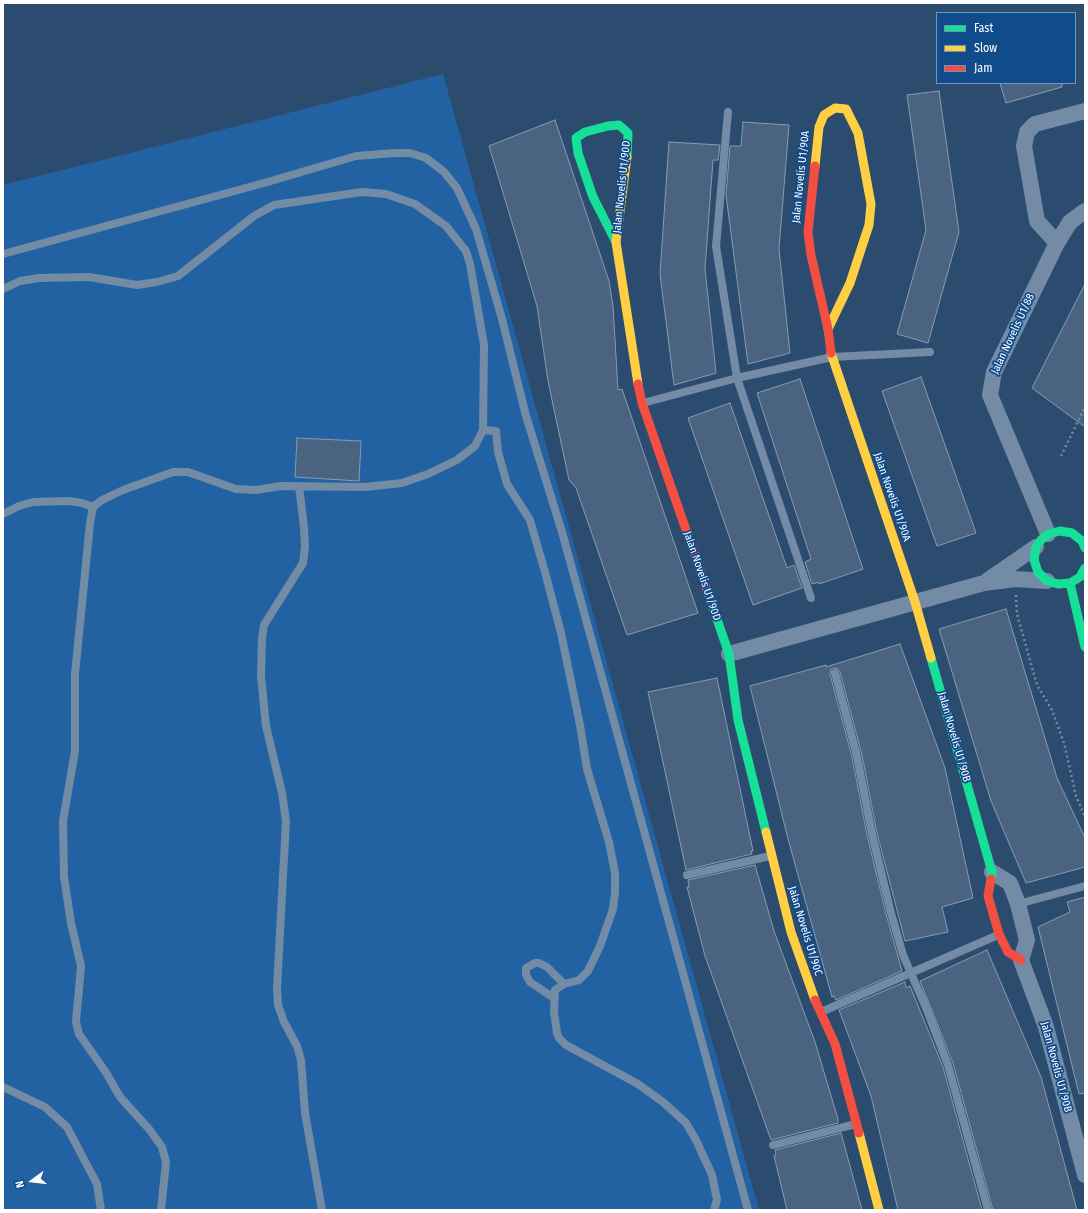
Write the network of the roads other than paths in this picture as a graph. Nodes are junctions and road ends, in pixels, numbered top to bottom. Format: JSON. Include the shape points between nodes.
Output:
{"nodes":[{"id":1,"x":1085,"y":111,"type":"edge"},
{"id":2,"x":728,"y":112,"type":"dead end"},
{"id":3,"x":1085,"y":211,"type":"edge"},
{"id":4,"x":616,"y":242,"type":"junction"},
{"id":5,"x":1057,"y":243,"type":"junction"},
{"id":6,"x":3,"y":254,"type":"edge"},
{"id":7,"x":3,"y":289,"type":"edge"},
{"id":8,"x":828,"y":329,"type":"junction"},
{"id":9,"x":930,"y":352,"type":"dead end"},
{"id":10,"x":832,"y":357,"type":"junction"},
{"id":11,"x":737,"y":378,"type":"junction"},
{"id":12,"x":642,"y":403,"type":"junction"},
{"id":13,"x":483,"y":430,"type":"junction"},
{"id":14,"x":299,"y":486,"type":"junction"},
{"id":15,"x":93,"y":507,"type":"junction"},
{"id":16,"x":3,"y":514,"type":"edge"},
{"id":17,"x":1048,"y":534,"type":"junction"},
{"id":18,"x":1036,"y":548,"type":"junction"},
{"id":19,"x":1085,"y":548,"type":"edge"},
{"id":20,"x":1085,"y":568,"type":"edge"},
{"id":21,"x":1047,"y":581,"type":"junction"},
{"id":22,"x":984,"y":583,"type":"junction"},
{"id":23,"x":1070,"y":583,"type":"junction"},
{"id":24,"x":811,"y":598,"type":"dead end"},
{"id":25,"x":915,"y":602,"type":"junction"},
{"id":26,"x":1085,"y":647,"type":"edge"},
{"id":27,"x":729,"y":654,"type":"junction"},
{"id":28,"x":835,"y":673,"type":"dead end"},
{"id":29,"x":771,"y":856,"type":"junction"},
{"id":30,"x":992,"y":872,"type":"junction"},
{"id":31,"x":687,"y":875,"type":"dead end"},
{"id":32,"x":1085,"y":886,"type":"edge"},
{"id":33,"x":1018,"y":904,"type":"junction"},
{"id":34,"x":999,"y":934,"type":"junction"},
{"id":35,"x":1021,"y":960,"type":"junction"},
{"id":36,"x":911,"y":973,"type":"junction"},
{"id":37,"x":564,"y":984,"type":"junction"},
{"id":38,"x":554,"y":998,"type":"junction"},
{"id":39,"x":821,"y":1012,"type":"junction"},
{"id":40,"x":3,"y":1087,"type":"edge"},
{"id":41,"x":856,"y":1124,"type":"junction"},
{"id":42,"x":773,"y":1145,"type":"dead end"},
{"id":43,"x":1085,"y":1175,"type":"edge"},
{"id":44,"x":101,"y":1210,"type":"edge"},
{"id":45,"x":160,"y":1210,"type":"edge"},
{"id":46,"x":322,"y":1210,"type":"edge"},
{"id":47,"x":714,"y":1210,"type":"edge"},
{"id":48,"x":748,"y":1210,"type":"edge"},
{"id":49,"x":879,"y":1210,"type":"edge"},
{"id":50,"x":988,"y":1210,"type":"edge"}],
"edges":[{"from":1,"to":5,"type":"street","via":[[1035,124],[1027,132],[1024,146],[1038,221]]},
{"from":2,"to":11,"type":"lane","via":[[716,246]]},
{"from":3,"to":5,"type":"street","name":"Jalan Novelis U1/88","via":[[1070,222]]},
{"from":4,"to":4,"type":"street","name":"Jalan Novelis U1/90D","via":[[593,197],[578,153],[576,138],[585,132],[619,125],[628,133],[628,148]]},
{"from":4,"to":12,"type":"street","name":"Jalan Novelis U1/90D"},
{"from":5,"to":17,"type":"street","name":"Jalan Novelis U1/88","via":[[994,372],[990,395]]},
{"from":6,"to":48,"type":"lane","via":[[356,156],[410,153],[426,158],[444,172],[457,188],[476,230],[502,319],[526,416],[564,540]]},
{"from":7,"to":13,"type":"lane","via":[[20,281],[39,278],[89,277],[137,285],[157,282],[178,276],[254,216],[274,205],[362,192],[386,194],[415,204],[446,226],[466,251],[484,345]]},
{"from":8,"to":8,"type":"street","name":"Jalan Novelis U1/90A","via":[[808,232],[819,127],[824,115],[835,108],[846,109],[858,133],[870,204],[869,225],[850,283]]},
{"from":8,"to":10,"type":"street","name":"Jalan Novelis U1/90A"},
{"from":9,"to":10,"type":"lane"},
{"from":10,"to":11,"type":"lane"},
{"from":10,"to":25,"type":"street","name":"Jalan Novelis U1/90A"},
{"from":11,"to":12,"type":"lane"},
{"from":11,"to":24,"type":"lane"},
{"from":12,"to":27,"type":"street","name":"Jalan Novelis U1/90D"},
{"from":13,"to":14,"type":"lane","via":[[475,446],[457,460],[402,483],[365,487]]},
{"from":13,"to":37,"type":"lane","via":[[496,431],[498,452],[507,484],[530,520],[561,633],[587,769],[609,842],[615,873],[612,909],[600,946],[588,972],[578,980]]},
{"from":14,"to":15,"type":"lane","via":[[236,489],[188,472],[173,472],[123,490]]},
{"from":14,"to":46,"type":"lane","via":[[304,527],[303,563],[264,625],[261,676],[266,726],[286,821],[278,1005],[301,1060],[305,1113]]},
{"from":15,"to":16,"type":"lane","via":[[69,501],[33,502]]},
{"from":15,"to":45,"type":"lane","via":[[75,674],[75,751],[63,821],[64,877],[81,966],[76,1022],[79,1034],[120,1098],[150,1129],[162,1147],[166,1162]]},
{"from":17,"to":18,"type":"street"},
{"from":17,"to":19,"type":"street","via":[[1060,531],[1072,533],[1082,541]]},
{"from":18,"to":21,"type":"street","via":[[1034,560],[1038,572]]},
{"from":18,"to":22,"type":"street"},
{"from":20,"to":23,"type":"street","via":[[1080,576]]},
{"from":21,"to":22,"type":"street","via":[[1015,579]]},
{"from":21,"to":23,"type":"street","via":[[1058,584]]},
{"from":22,"to":25,"type":"street"},
{"from":23,"to":26,"type":"street"},
{"from":25,"to":27,"type":"street"},
{"from":25,"to":30,"type":"street","name":"Jalan Novelis U1/90B"},
{"from":27,"to":29,"type":"street","name":"Jalan Novelis U1/90C","via":[[738,720]]},
{"from":28,"to":36,"type":"lane","via":[[857,756],[891,913]]},
{"from":29,"to":31,"type":"lane"},
{"from":29,"to":39,"type":"street","name":"Jalan Novelis U1/90C","via":[[791,932]]},
{"from":30,"to":33,"type":"street","via":[[1010,882]]},
{"from":30,"to":34,"type":"street","name":"Jalan Novelis U1/90B","via":[[988,896]]},
{"from":32,"to":33,"type":"lane"},
{"from":33,"to":35,"type":"street","via":[[1027,940]]},
{"from":34,"to":35,"type":"street","name":"Jalan Novelis U1/90B","via":[[1008,952]]},
{"from":34,"to":36,"type":"lane"},
{"from":35,"to":43,"type":"street","name":"Jalan Novelis U1/90B","via":[[1046,1027]]},
{"from":36,"to":39,"type":"lane"},
{"from":36,"to":50,"type":"lane","via":[[948,1065]]},
{"from":37,"to":38,"type":"lane","via":[[556,990]]},
{"from":37,"to":38,"type":"lane","via":[[547,967],[539,963],[526,968],[530,982]]},
{"from":38,"to":47,"type":"lane","via":[[557,1033],[566,1045],[638,1084],[664,1102],[686,1123],[712,1175],[717,1200]]},
{"from":39,"to":41,"type":"street","name":"Jalan Novelis U1/90C","via":[[835,1044]]},
{"from":40,"to":44,"type":"lane","via":[[45,1107],[67,1127],[96,1184]]},
{"from":41,"to":42,"type":"lane"},
{"from":41,"to":49,"type":"street","name":"Jalan Novelis U1/90C"}]}
